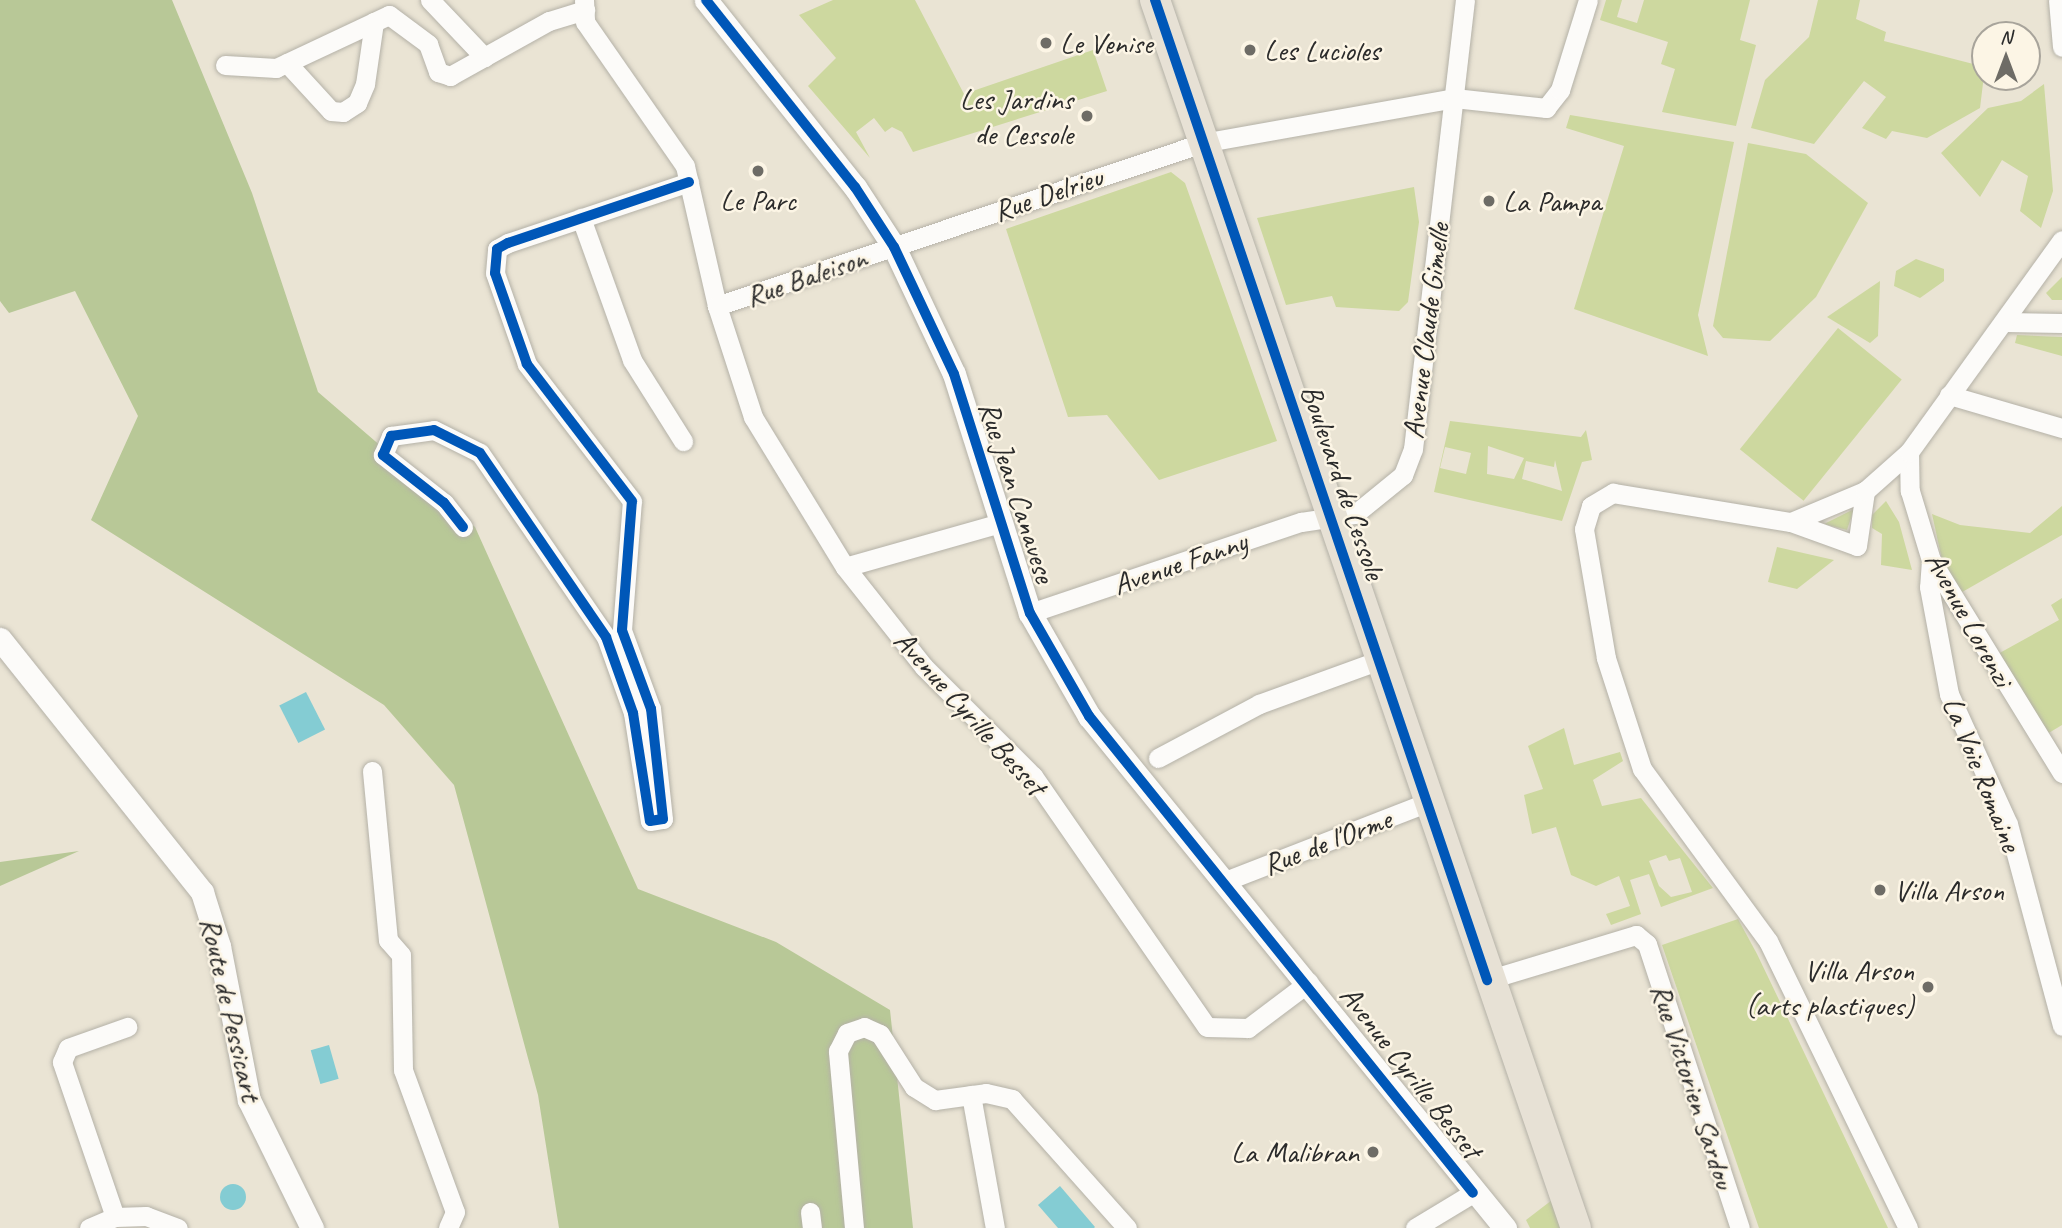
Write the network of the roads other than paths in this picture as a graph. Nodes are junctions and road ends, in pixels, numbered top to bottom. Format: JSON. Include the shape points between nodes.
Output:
{"nodes":[{"id":1,"x":430,"y":0,"type":"edge"},
{"id":2,"x":706,"y":0,"type":"edge"},
{"id":3,"x":1155,"y":0,"type":"edge"},
{"id":4,"x":1465,"y":0,"type":"edge"},
{"id":5,"x":1588,"y":0,"type":"edge"},
{"id":6,"x":2058,"y":0,"type":"edge"},
{"id":7,"x":584,"y":5,"type":"edge"},
{"id":8,"x":374,"y":22,"type":"junction"},
{"id":9,"x":2062,"y":47,"type":"edge"},
{"id":10,"x":484,"y":57,"type":"junction"},
{"id":11,"x":287,"y":63,"type":"junction"},
{"id":12,"x":225,"y":65,"type":"dead end"},
{"id":13,"x":1454,"y":98,"type":"junction"},
{"id":14,"x":1202,"y":144,"type":"junction"},
{"id":15,"x":689,"y":182,"type":"junction"},
{"id":16,"x":580,"y":218,"type":"junction"},
{"id":17,"x":2062,"y":240,"type":"edge"},
{"id":18,"x":894,"y":247,"type":"junction"},
{"id":19,"x":717,"y":306,"type":"junction"},
{"id":20,"x":2006,"y":322,"type":"junction"},
{"id":21,"x":2062,"y":323,"type":"edge"},
{"id":22,"x":1950,"y":395,"type":"junction"},
{"id":23,"x":2062,"y":428,"type":"edge"},
{"id":24,"x":683,"y":441,"type":"dead end"},
{"id":25,"x":1909,"y":452,"type":"junction"},
{"id":26,"x":1865,"y":491,"type":"junction"},
{"id":27,"x":1330,"y":517,"type":"junction"},
{"id":28,"x":1791,"y":522,"type":"junction"},
{"id":29,"x":1000,"y":523,"type":"junction"},
{"id":30,"x":463,"y":527,"type":"dead end"},
{"id":31,"x":1931,"y":560,"type":"junction"},
{"id":32,"x":845,"y":567,"type":"junction"},
{"id":33,"x":1030,"y":613,"type":"junction"},
{"id":34,"x":0,"y":639,"type":"edge"},
{"id":35,"x":1377,"y":661,"type":"junction"},
{"id":36,"x":1158,"y":758,"type":"dead end"},
{"id":37,"x":372,"y":771,"type":"dead end"},
{"id":38,"x":2062,"y":773,"type":"edge"},
{"id":39,"x":1426,"y":803,"type":"junction"},
{"id":40,"x":1228,"y":880,"type":"junction"},
{"id":41,"x":1487,"y":980,"type":"junction"},
{"id":42,"x":1310,"y":982,"type":"junction"},
{"id":43,"x":2062,"y":1026,"type":"edge"},
{"id":44,"x":127,"y":1027,"type":"dead end"},
{"id":45,"x":971,"y":1095,"type":"junction"},
{"id":46,"x":1473,"y":1193,"type":"junction"},
{"id":47,"x":115,"y":1217,"type":"junction"},
{"id":48,"x":89,"y":1228,"type":"edge"},
{"id":49,"x":178,"y":1228,"type":"edge"},
{"id":50,"x":312,"y":1228,"type":"edge"},
{"id":51,"x":448,"y":1228,"type":"edge"},
{"id":52,"x":854,"y":1228,"type":"edge"},
{"id":53,"x":995,"y":1228,"type":"edge"},
{"id":54,"x":1127,"y":1228,"type":"edge"},
{"id":55,"x":1415,"y":1228,"type":"edge"},
{"id":56,"x":1505,"y":1228,"type":"edge"},
{"id":57,"x":1576,"y":1228,"type":"edge"},
{"id":58,"x":1740,"y":1228,"type":"edge"},
{"id":59,"x":1909,"y":1228,"type":"edge"}],
"edges":[{"from":1,"to":10,"type":"street"},
{"from":2,"to":18,"type":"street","name":"Rue Jean Canavese","via":[[855,187]]},
{"from":3,"to":14,"type":"main road","name":"Boulevard de Cessole"},
{"from":4,"to":13,"type":"street","name":"Avenue Claude Gimelle"},
{"from":5,"to":13,"type":"street","name":"Rue Delrieu","via":[[1560,90],[1546,108]]},
{"from":6,"to":9,"type":"street"},
{"from":7,"to":10,"type":"street"},
{"from":7,"to":15,"type":"street","name":"Avenue Cyrille Besset","via":[[585,22],[685,166]]},
{"from":8,"to":10,"type":"street","via":[[389,16],[428,44],[438,72],[450,76]]},
{"from":8,"to":11,"type":"street"},
{"from":8,"to":11,"type":"street","via":[[365,84],[357,103],[343,112],[331,111]]},
{"from":11,"to":12,"type":"street"},
{"from":13,"to":14,"type":"street","name":"Rue Delrieu"},
{"from":13,"to":27,"type":"street","name":"Avenue Claude Gimelle","via":[[1413,449],[1403,475],[1382,496],[1355,514]]},
{"from":14,"to":18,"type":"street","name":"Rue Delrieu"},
{"from":14,"to":27,"type":"main road","name":"Boulevard de Cessole"},
{"from":15,"to":16,"type":"street"},
{"from":15,"to":19,"type":"street","name":"Avenue Cyrille Besset"},
{"from":16,"to":24,"type":"street","via":[[632,360]]},
{"from":16,"to":30,"type":"street","via":[[497,249],[495,273],[527,363],[632,501],[622,630],[650,709],[663,819],[650,821],[633,713],[606,637],[480,453],[435,430],[391,436],[383,455],[444,502]]},
{"from":17,"to":20,"type":"street"},
{"from":18,"to":19,"type":"street","name":"Rue Baleison"},
{"from":18,"to":29,"type":"street","name":"Rue Jean Canavese","via":[[954,374]]},
{"from":19,"to":32,"type":"street","name":"Avenue Cyrille Besset","via":[[752,417]]},
{"from":20,"to":21,"type":"street"},
{"from":20,"to":22,"type":"street"},
{"from":22,"to":23,"type":"street"},
{"from":22,"to":25,"type":"street"},
{"from":25,"to":26,"type":"street"},
{"from":25,"to":31,"type":"street","name":"Avenue Lorenzi","via":[[1910,491]]},
{"from":26,"to":28,"type":"street"},
{"from":26,"to":28,"type":"street","via":[[1857,546]]},
{"from":27,"to":33,"type":"street","name":"Avenue Fanny"},
{"from":27,"to":35,"type":"main road","name":"Boulevard de Cessole"},
{"from":28,"to":59,"type":"street","via":[[1613,493],[1591,506],[1585,544],[1606,658],[1642,769],[1768,941]]},
{"from":29,"to":32,"type":"street"},
{"from":29,"to":33,"type":"street","name":"Rue Jean Canavese"},
{"from":31,"to":38,"type":"street","name":"Avenue Lorenzi"},
{"from":31,"to":43,"type":"street","name":"La Voie Romaine","via":[[1929,587],[1948,694],[2008,824]]},
{"from":32,"to":42,"type":"street","name":"Avenue Cyrille Besset","via":[[924,667],[1032,776],[1207,1027],[1248,1028]]},
{"from":33,"to":40,"type":"street","name":"Rue Jean Canavese","via":[[1089,716]]},
{"from":34,"to":50,"type":"street","name":"Route de Pessicart","via":[[202,892],[219,946],[249,1100]]},
{"from":35,"to":36,"type":"street","via":[[1259,704]]},
{"from":35,"to":39,"type":"main road","name":"Boulevard de Cessole"},
{"from":37,"to":51,"type":"street","via":[[388,940],[401,955],[403,1070],[455,1212]]},
{"from":39,"to":40,"type":"street","name":"Rue de l'Orme"},
{"from":39,"to":41,"type":"main road","name":"Boulevard de Cessole"},
{"from":40,"to":42,"type":"street","name":"Rue Jean Canavese"},
{"from":41,"to":57,"type":"main road","name":"Boulevard de Cessole"},
{"from":41,"to":58,"type":"street","name":"Rue Victorien Sardou","via":[[1636,935],[1647,944]]},
{"from":42,"to":46,"type":"street","name":"Avenue Cyrille Besset"},
{"from":44,"to":47,"type":"street","via":[[68,1048],[62,1062]]},
{"from":45,"to":52,"type":"street","via":[[935,1100],[914,1087],[880,1034],[864,1027],[846,1033],[838,1051]]},
{"from":45,"to":53,"type":"street"},
{"from":45,"to":54,"type":"street","via":[[1012,1099]]},
{"from":46,"to":55,"type":"street"},
{"from":46,"to":56,"type":"street","name":"Avenue Cyrille Besset"},
{"from":47,"to":48,"type":"street"},
{"from":47,"to":49,"type":"street","via":[[146,1216]]}]}
